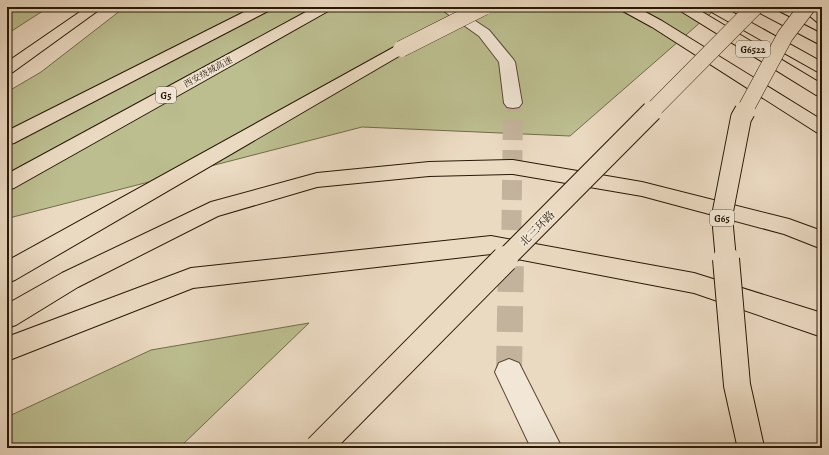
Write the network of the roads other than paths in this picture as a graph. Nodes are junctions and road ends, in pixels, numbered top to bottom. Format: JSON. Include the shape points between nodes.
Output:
{"nodes":[{"id":1,"x":96,"y":7,"type":"edge"},
{"id":2,"x":265,"y":7,"type":"edge"},
{"id":3,"x":325,"y":7,"type":"edge"},
{"id":4,"x":445,"y":7,"type":"edge"},
{"id":5,"x":484,"y":7,"type":"edge"},
{"id":6,"x":626,"y":7,"type":"edge"},
{"id":7,"x":684,"y":7,"type":"edge"},
{"id":8,"x":713,"y":7,"type":"edge"},
{"id":9,"x":755,"y":7,"type":"edge"},
{"id":10,"x":759,"y":7,"type":"edge"},
{"id":11,"x":807,"y":7,"type":"edge"},
{"id":12,"x":822,"y":19,"type":"edge"},
{"id":13,"x":822,"y":40,"type":"edge"},
{"id":14,"x":822,"y":68,"type":"edge"},
{"id":15,"x":7,"y":69,"type":"edge"},
{"id":16,"x":822,"y":90,"type":"edge"},
{"id":17,"x":514,"y":103,"type":"tunnel mouth"},
{"id":18,"x":822,"y":128,"type":"edge"},
{"id":19,"x":7,"y":139,"type":"edge"},
{"id":20,"x":7,"y":183,"type":"edge"},
{"id":21,"x":822,"y":240,"type":"edge"},
{"id":22,"x":7,"y":273,"type":"edge"},
{"id":23,"x":7,"y":317,"type":"edge"},
{"id":24,"x":822,"y":325,"type":"edge"},
{"id":25,"x":7,"y":349,"type":"edge"},
{"id":26,"x":509,"y":372,"type":"tunnel mouth"},
{"id":27,"x":318,"y":448,"type":"edge"},
{"id":28,"x":547,"y":448,"type":"edge"},
{"id":29,"x":752,"y":448,"type":"edge"}],
"edges":[{"from":1,"to":15,"type":"highway"},
{"from":2,"to":19,"type":"highway"},
{"from":3,"to":20,"type":"highway","name":"西安绕城高速","number":"G5"},
{"from":4,"to":17,"type":"street","via":[[484,33],[507,62]]},
{"from":5,"to":22,"type":"highway","bridge":true,"via":[[401,49]]},
{"from":6,"to":18,"type":"highway"},
{"from":7,"to":16,"type":"highway","number":"G6522"},
{"from":8,"to":14,"type":"highway","number":"G6522"},
{"from":9,"to":27,"type":"highway","name":"北三环路","bridge":true},
{"from":10,"to":13,"type":"highway"},
{"from":11,"to":12,"type":"highway"},
{"from":11,"to":29,"type":"highway","number":"G65","bridge":true,"via":[[785,36],[741,118],[722,216],[737,385]]},
{"from":21,"to":23,"type":"highway","via":[[789,227],[642,189],[513,167],[429,169],[317,180],[211,210],[70,280]]},
{"from":24,"to":25,"type":"highway","via":[[694,283],[491,245],[191,278]]},
{"from":26,"to":28,"type":"street"}]}
